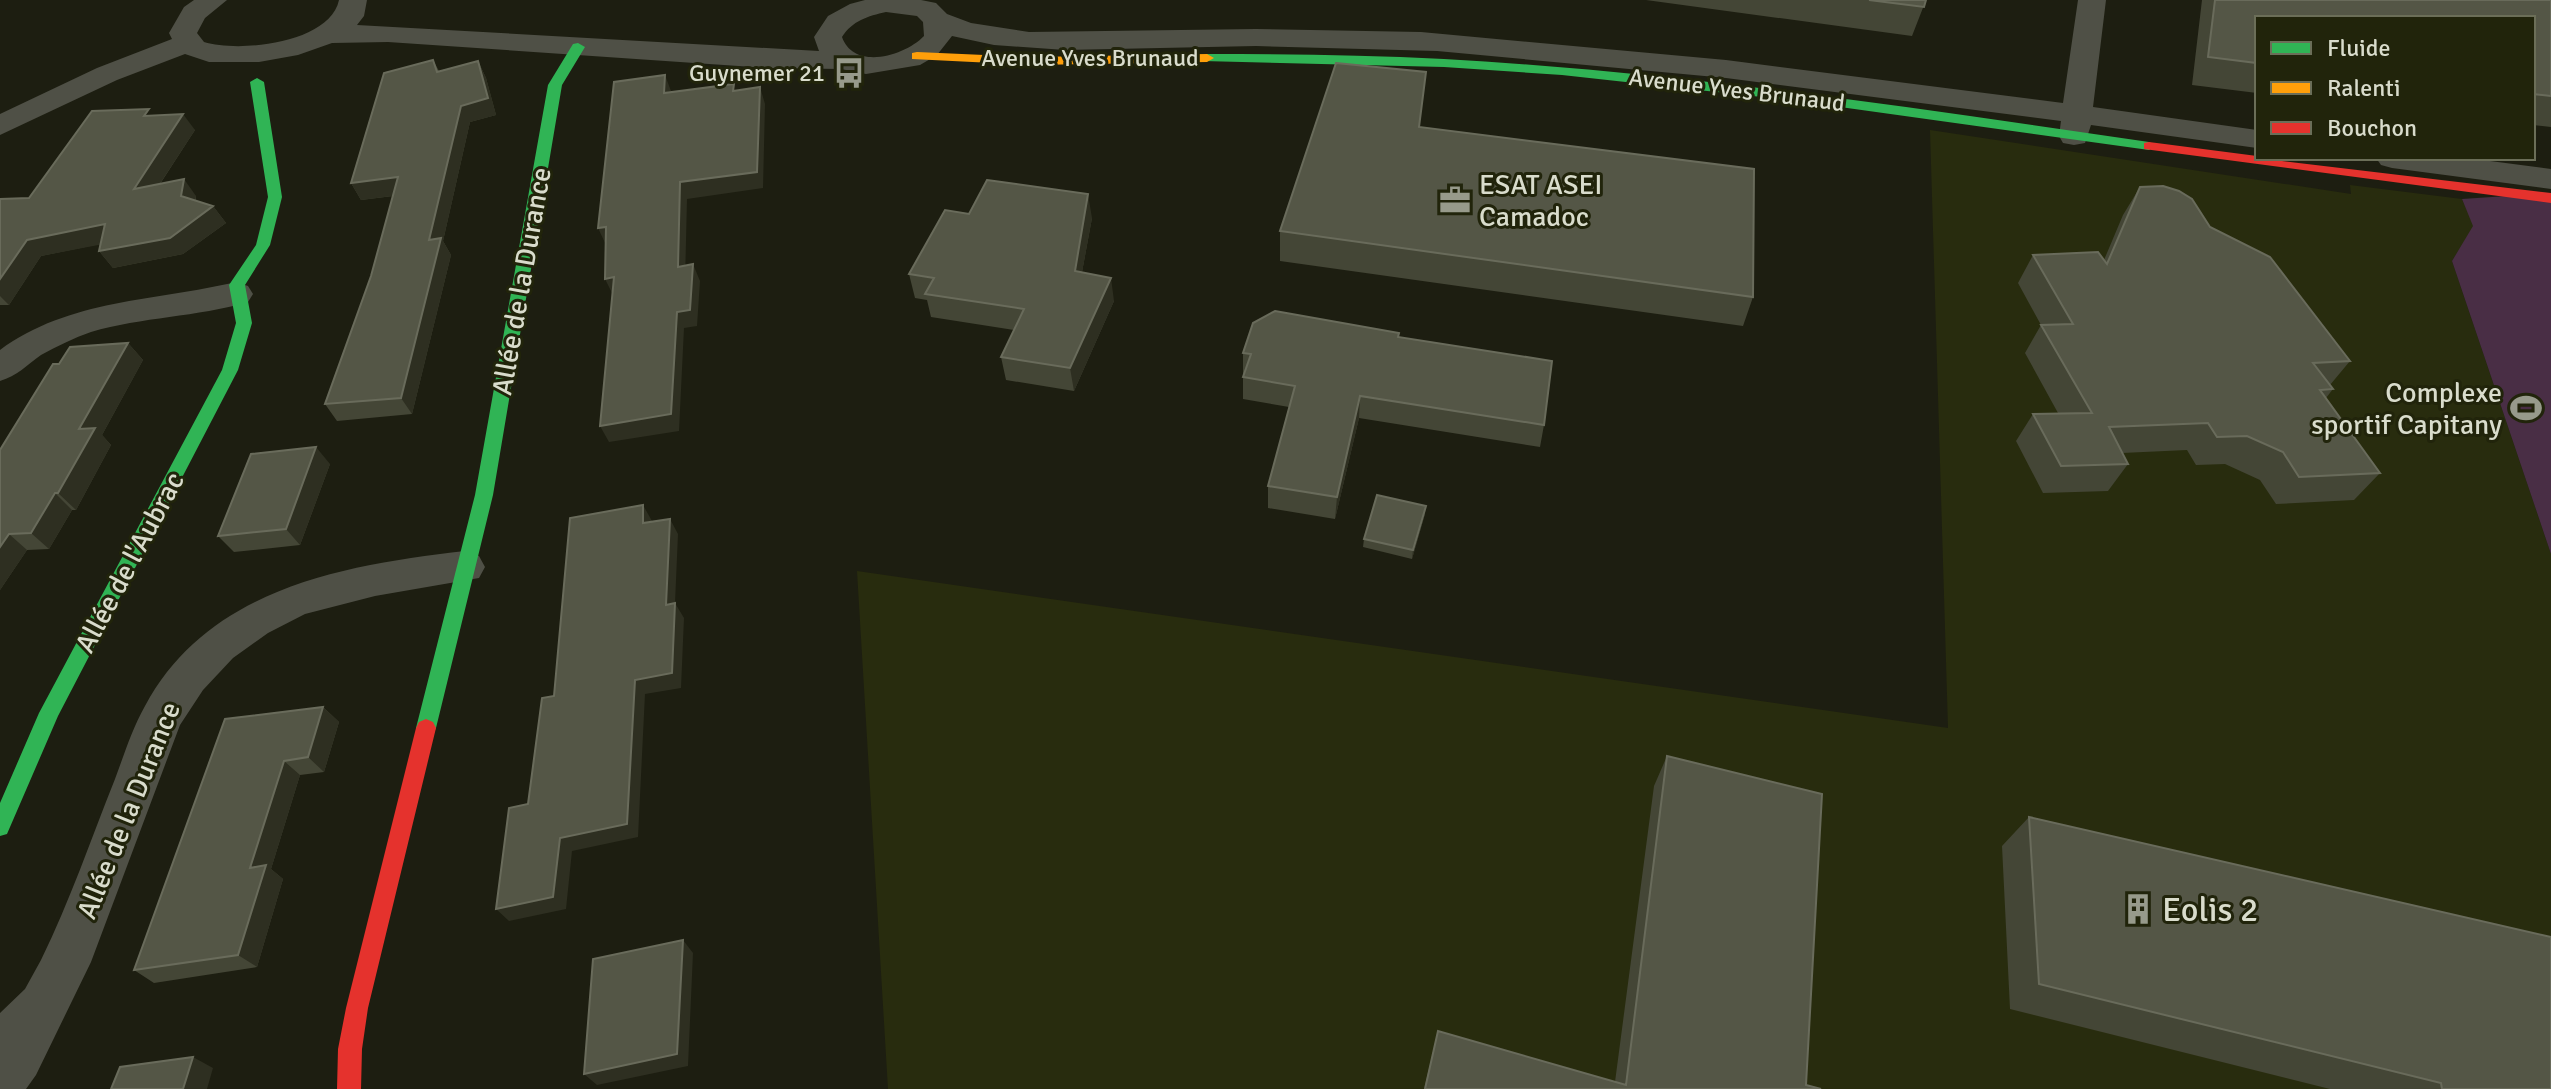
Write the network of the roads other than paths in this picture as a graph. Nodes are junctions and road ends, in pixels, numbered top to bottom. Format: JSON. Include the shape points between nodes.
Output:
{"nodes":[{"id":1,"x":213,"y":0,"type":"edge"},
{"id":2,"x":2092,"y":0,"type":"edge"},
{"id":3,"x":354,"y":3,"type":"edge"},
{"id":4,"x":857,"y":7,"type":"edge"},
{"id":5,"x":928,"y":10,"type":"edge"},
{"id":6,"x":330,"y":34,"type":"junction"},
{"id":7,"x":188,"y":43,"type":"junction"},
{"id":8,"x":578,"y":47,"type":"junction"},
{"id":9,"x":837,"y":49,"type":"junction"},
{"id":10,"x":917,"y":56,"type":"junction"},
{"id":11,"x":257,"y":82,"type":"dead end"},
{"id":12,"x":2075,"y":125,"type":"junction"},
{"id":13,"x":0,"y":126,"type":"edge"},
{"id":14,"x":2255,"y":139,"type":"edge"},
{"id":15,"x":2255,"y":153,"type":"edge"},
{"id":16,"x":2303,"y":160,"type":"edge"},
{"id":17,"x":2407,"y":160,"type":"edge"},
{"id":18,"x":2551,"y":179,"type":"edge"},
{"id":19,"x":2551,"y":198,"type":"edge"},
{"id":20,"x":236,"y":294,"type":"junction"},
{"id":21,"x":0,"y":368,"type":"edge"},
{"id":22,"x":465,"y":567,"type":"junction"},
{"id":23,"x":0,"y":827,"type":"edge"},
{"id":24,"x":43,"y":1007,"type":"junction"},
{"id":25,"x":0,"y":1042,"type":"edge"},
{"id":26,"x":0,"y":1080,"type":"edge"},
{"id":27,"x":349,"y":1089,"type":"edge"}],
"edges":[{"from":1,"to":7,"type":"street","via":[[186,24]]},
{"from":2,"to":12,"type":"street"},
{"from":3,"to":6,"type":"street","via":[[347,20]]},
{"from":3,"to":9,"type":"street","via":[[403,19]]},
{"from":4,"to":5,"type":"street","name":"Avenue Yves Brunaud","via":[[886,4]]},
{"from":4,"to":9,"type":"street","via":[[838,21]]},
{"from":5,"to":10,"type":"street","via":[[938,37]]},
{"from":5,"to":12,"type":"street","name":"Avenue Yves Brunaud","via":[[958,31],[1038,40],[1423,41],[1634,59],[1831,81]]},
{"from":6,"to":7,"type":"street","via":[[301,46],[249,53],[206,52]]},
{"from":6,"to":8,"type":"street","via":[[388,33]]},
{"from":7,"to":13,"type":"street","via":[[107,74]]},
{"from":8,"to":9,"type":"street","via":[[767,59]]},
{"from":8,"to":22,"type":"street","name":"Allée de la Durance","via":[[555,85],[484,495]]},
{"from":9,"to":10,"type":"street","via":[[881,65]]},
{"from":10,"to":12,"type":"street","name":"Avenue Yves Brunaud","via":[[1032,61],[1315,58],[1512,67]]},
{"from":11,"to":20,"type":"street","via":[[274,179],[273,214]]},
{"from":12,"to":14,"type":"street","name":"Avenue Yves Brunaud"},
{"from":12,"to":15,"type":"street","name":"Avenue Yves Brunaud"},
{"from":16,"to":19,"type":"street","name":"Avenue Yves Brunaud"},
{"from":17,"to":18,"type":"street"},
{"from":20,"to":21,"type":"street","via":[[81,321],[32,344]]},
{"from":20,"to":23,"type":"street","name":"Allée de l'Aubrac","via":[[244,323],[230,370],[49,713]]},
{"from":22,"to":24,"type":"street","name":"Allée de la Durance","via":[[372,579],[299,598],[238,629],[197,664],[161,717],[74,945]]},
{"from":22,"to":27,"type":"street","name":"Allée de la Durance","via":[[357,1008]]},
{"from":24,"to":25,"type":"street","name":"Allée de la Durance"},
{"from":24,"to":26,"type":"street","name":"Allée de la Durance"}]}
